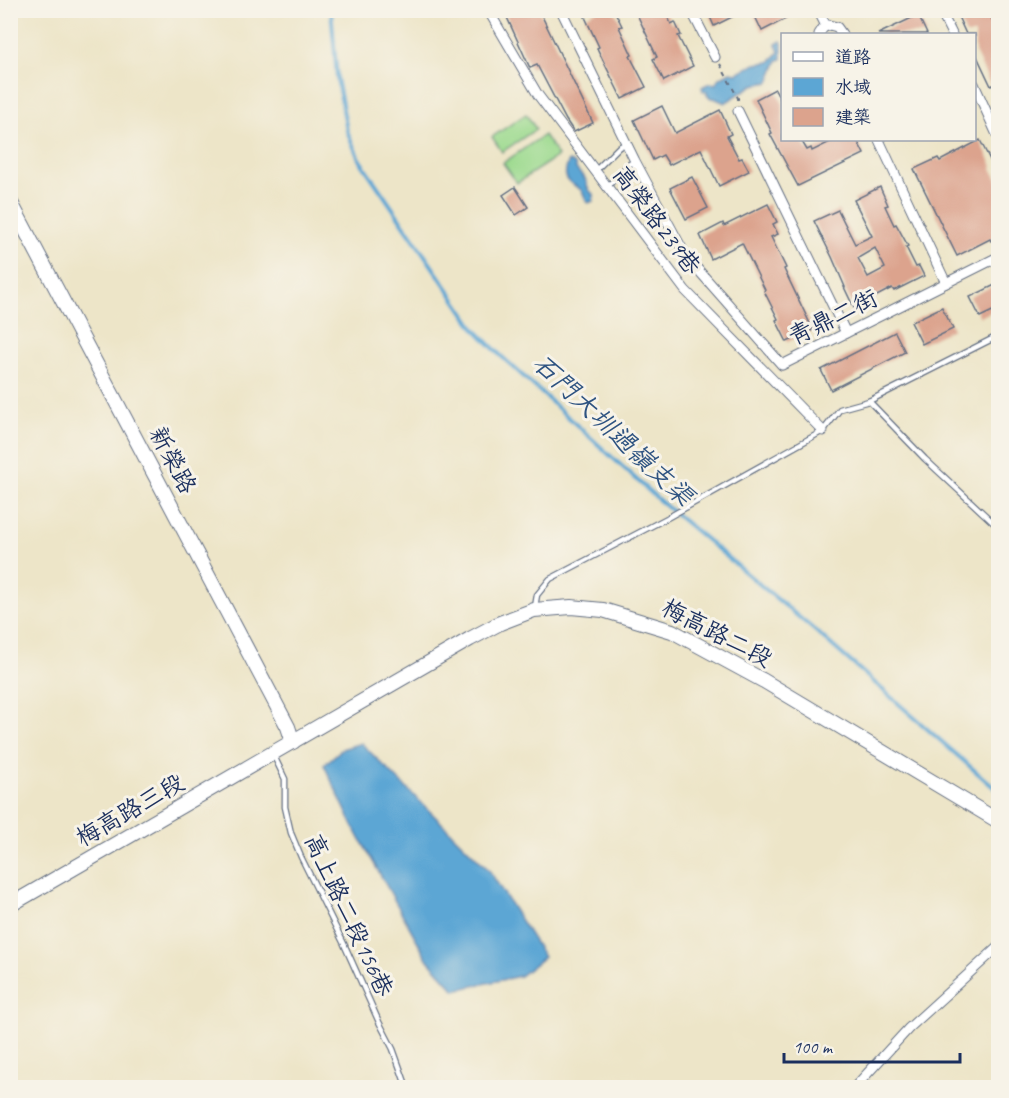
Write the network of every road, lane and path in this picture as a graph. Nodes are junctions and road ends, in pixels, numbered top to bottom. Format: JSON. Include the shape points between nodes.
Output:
{"nodes":[{"id":1,"x":488,"y":10,"type":"edge"},
{"id":2,"x":561,"y":10,"type":"edge"},
{"id":3,"x":691,"y":10,"type":"edge"},
{"id":4,"x":818,"y":10,"type":"edge"},
{"id":5,"x":944,"y":16,"type":"dead end"},
{"id":6,"x":826,"y":26,"type":"junction"},
{"id":7,"x":820,"y":33,"type":"edge"},
{"id":8,"x":841,"y":33,"type":"edge"},
{"id":9,"x":952,"y":33,"type":"edge"},
{"id":10,"x":716,"y":57,"type":"dead end"},
{"id":11,"x":723,"y":70,"type":"dead end"},
{"id":12,"x":976,"y":86,"type":"edge"},
{"id":13,"x":738,"y":99,"type":"dead end"},
{"id":14,"x":738,"y":111,"type":"dead end"},
{"id":15,"x":999,"y":136,"type":"edge"},
{"id":16,"x":879,"y":141,"type":"edge"},
{"id":17,"x":627,"y":143,"type":"junction"},
{"id":18,"x":635,"y":161,"type":"junction"},
{"id":19,"x":595,"y":171,"type":"junction"},
{"id":20,"x":607,"y":187,"type":"junction"},
{"id":21,"x":12,"y":210,"type":"edge"},
{"id":22,"x":999,"y":257,"type":"edge"},
{"id":23,"x":946,"y":283,"type":"junction"},
{"id":24,"x":846,"y":333,"type":"junction"},
{"id":25,"x":999,"y":336,"type":"edge"},
{"id":26,"x":869,"y":401,"type":"junction"},
{"id":27,"x":823,"y":430,"type":"junction"},
{"id":28,"x":999,"y":527,"type":"edge"},
{"id":29,"x":534,"y":610,"type":"junction"},
{"id":30,"x":293,"y":742,"type":"junction"},
{"id":31,"x":273,"y":754,"type":"junction"},
{"id":32,"x":999,"y":821,"type":"edge"},
{"id":33,"x":10,"y":905,"type":"edge"},
{"id":34,"x":999,"y":947,"type":"edge"},
{"id":35,"x":407,"y":1088,"type":"edge"},
{"id":36,"x":854,"y":1088,"type":"edge"}],
"edges":[{"from":1,"to":19,"type":"street","name":"高榮路239巷","via":[[538,95]]},
{"from":2,"to":17,"type":"street"},
{"from":3,"to":10,"type":"street"},
{"from":4,"to":6,"type":"street"},
{"from":5,"to":9,"type":"street"},
{"from":6,"to":7,"type":"street"},
{"from":6,"to":8,"type":"street","via":[[837,27]]},
{"from":11,"to":13,"type":"path"},
{"from":12,"to":15,"type":"street"},
{"from":14,"to":24,"type":"street"},
{"from":16,"to":23,"type":"street"},
{"from":17,"to":18,"type":"street"},
{"from":17,"to":19,"type":"lane"},
{"from":18,"to":20,"type":"lane"},
{"from":18,"to":24,"type":"street","name":"青鼎二街","via":[[686,256],[782,365]]},
{"from":19,"to":20,"type":"street","name":"高榮路239巷"},
{"from":20,"to":27,"type":"street","name":"高榮路239巷","via":[[685,290]]},
{"from":21,"to":30,"type":"street","name":"新榮路"},
{"from":22,"to":23,"type":"street","name":"青鼎二街"},
{"from":23,"to":24,"type":"street","name":"青鼎二街"},
{"from":25,"to":26,"type":"lane"},
{"from":26,"to":27,"type":"lane","via":[[840,409]]},
{"from":26,"to":28,"type":"lane"},
{"from":27,"to":29,"type":"lane","via":[[550,579],[537,595]]},
{"from":29,"to":30,"type":"street","name":"梅高路二段","via":[[500,622]]},
{"from":29,"to":32,"type":"street","name":"梅高路二段","via":[[603,610],[672,631]]},
{"from":30,"to":31,"type":"street","name":"梅高路二段"},
{"from":31,"to":33,"type":"street","name":"梅高路三段"},
{"from":31,"to":35,"type":"lane","name":"高上路二段156巷","via":[[285,778],[285,807],[291,832],[393,1049]]},
{"from":34,"to":36,"type":"street","via":[[909,1028]]}]}
